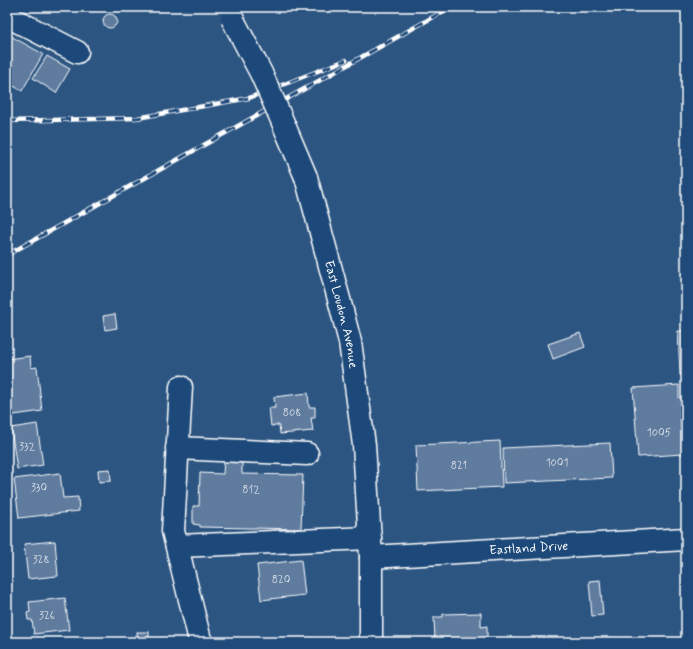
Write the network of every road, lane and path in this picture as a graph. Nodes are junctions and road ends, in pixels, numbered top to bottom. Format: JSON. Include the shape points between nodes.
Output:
{"nodes":[{"id":1,"x":229,"y":13,"type":"edge"},
{"id":2,"x":7,"y":16,"type":"edge"},
{"id":3,"x":77,"y":52,"type":"dead end"},
{"id":4,"x":181,"y":387,"type":"dead end"},
{"id":5,"x":177,"y":448,"type":"junction"},
{"id":6,"x":307,"y":454,"type":"dead end"},
{"id":7,"x":686,"y":538,"type":"edge"},
{"id":8,"x":177,"y":546,"type":"junction"},
{"id":9,"x":370,"y":547,"type":"junction"},
{"id":10,"x":202,"y":642,"type":"edge"},
{"id":11,"x":371,"y":642,"type":"edge"}],
"edges":[{"from":1,"to":9,"type":"main road","name":"East Loudon Avenue","bridge":true,"via":[[261,73],[306,177],[340,302],[350,342],[364,445]]},
{"from":2,"to":3,"type":"main road"},
{"from":4,"to":5,"type":"main road"},
{"from":5,"to":6,"type":"main road"},
{"from":5,"to":8,"type":"main road","via":[[173,531]]},
{"from":7,"to":9,"type":"main road","name":"Eastland Drive"},
{"from":8,"to":9,"type":"main road","name":"Eastland Drive"},
{"from":8,"to":10,"type":"main road"},
{"from":9,"to":11,"type":"main road","name":"East Loudon Avenue"}]}
